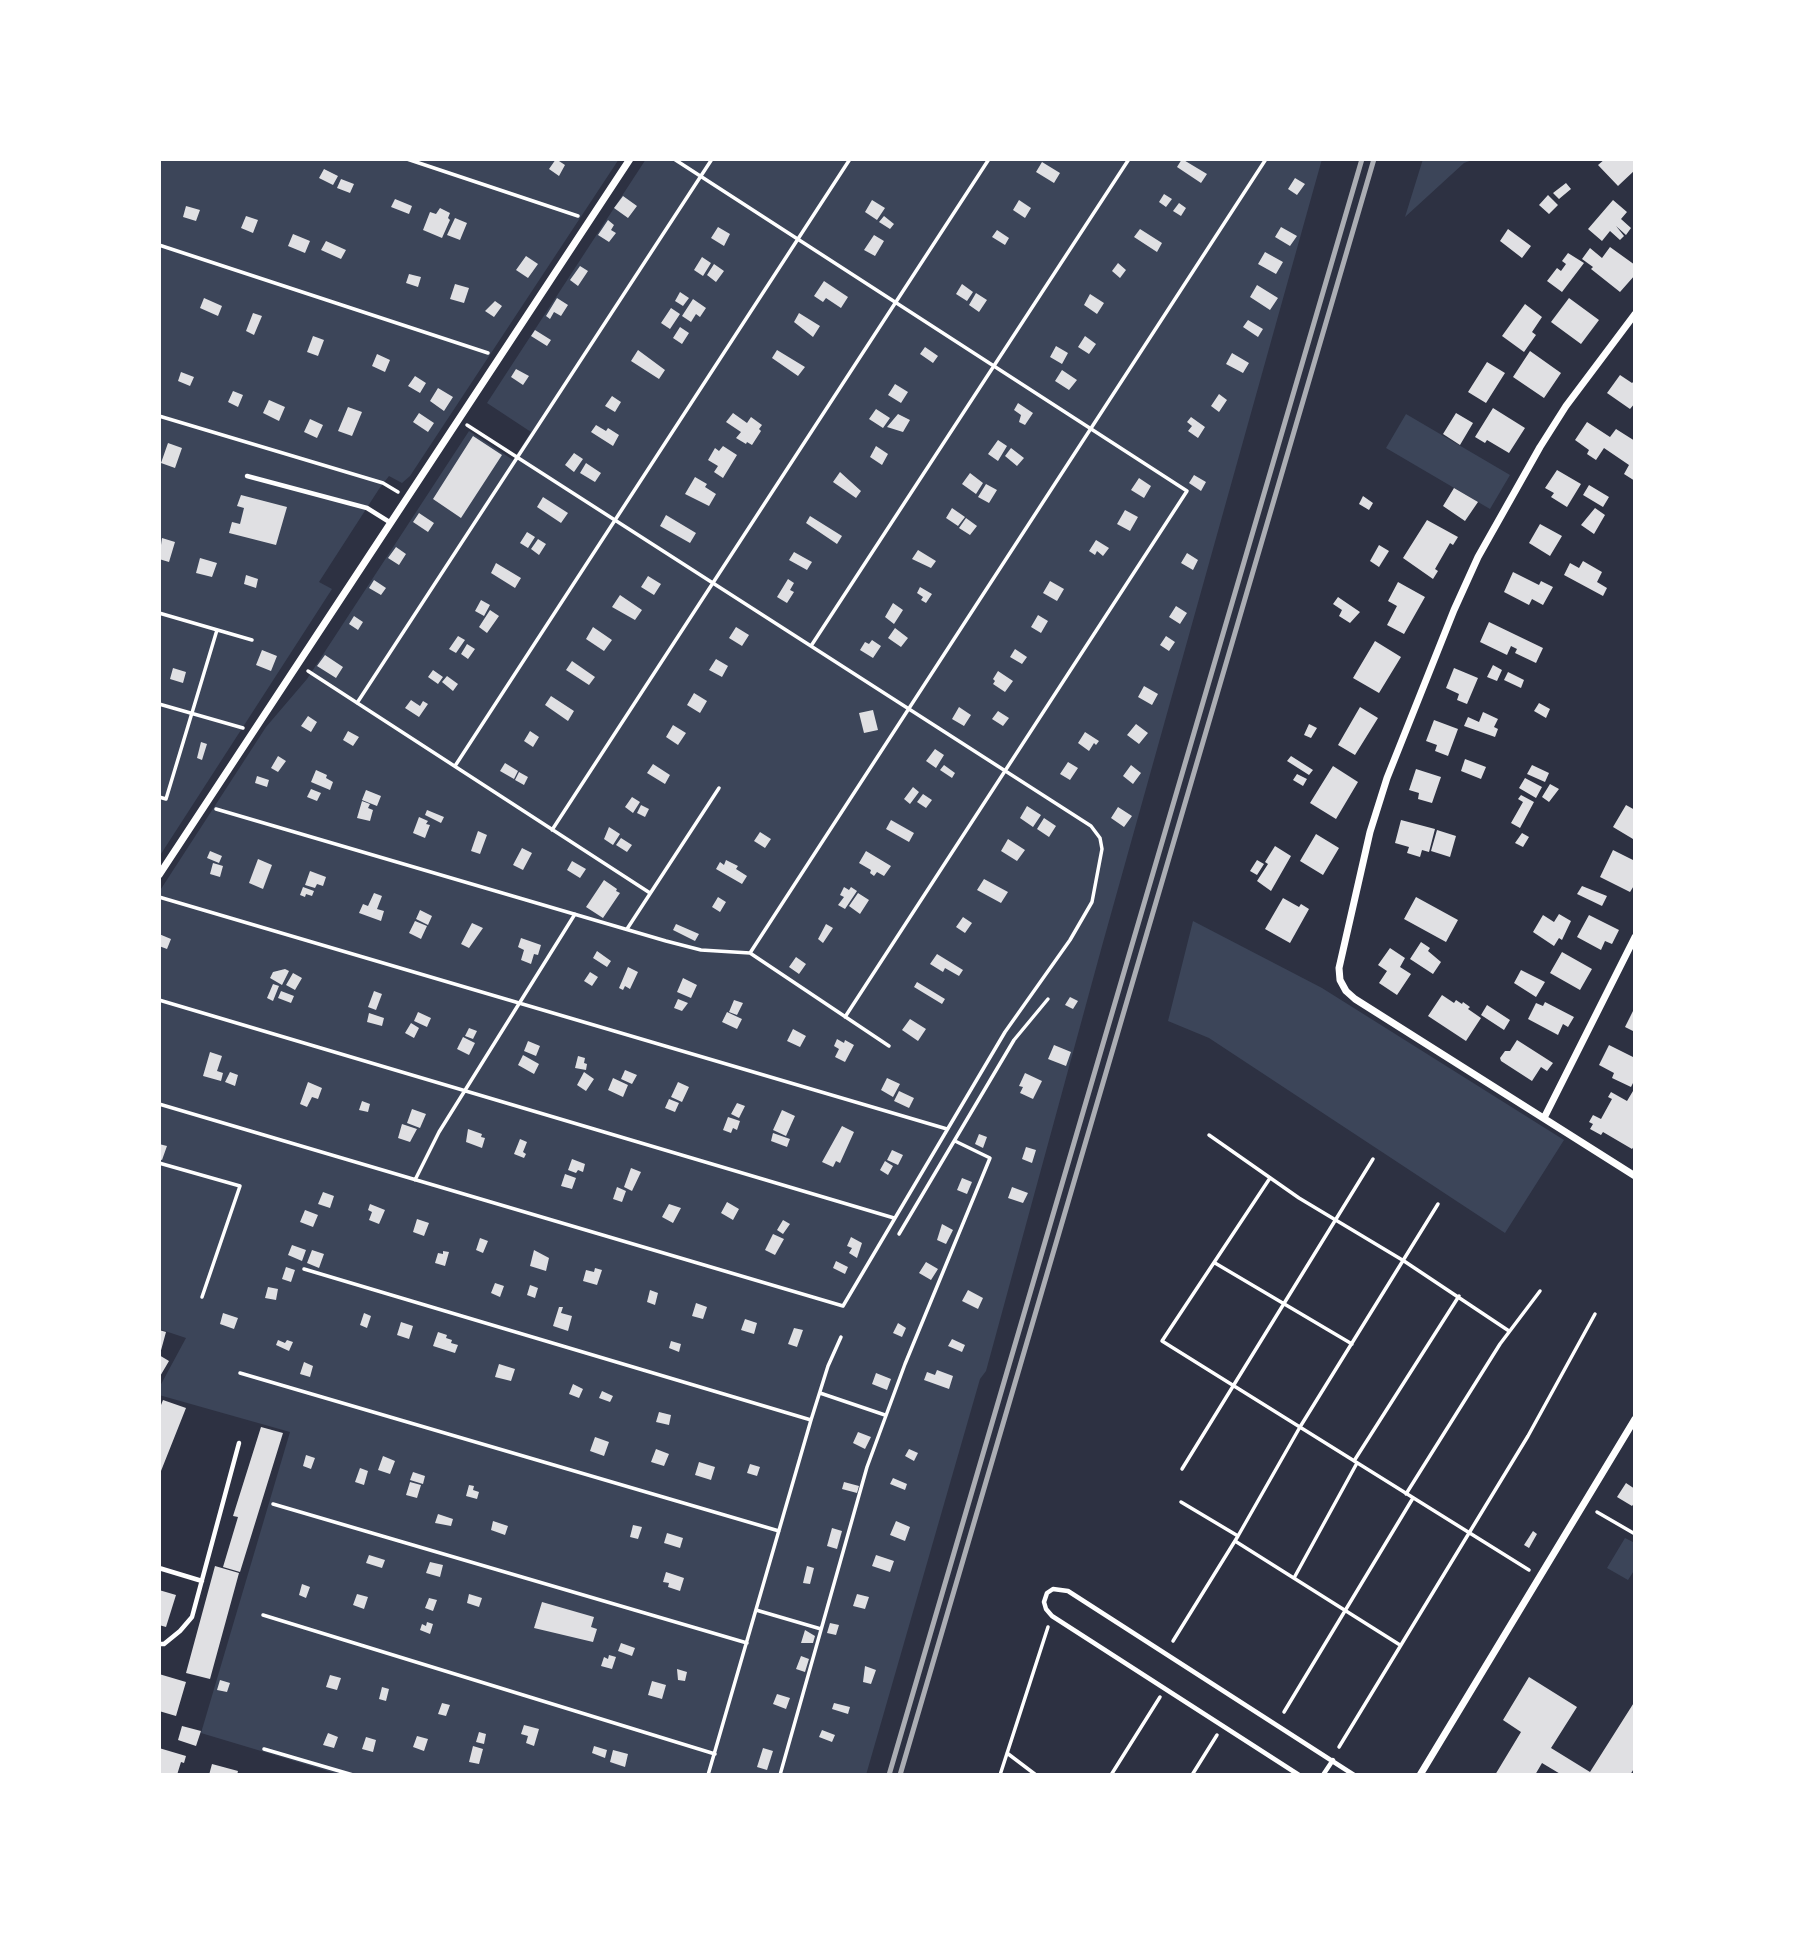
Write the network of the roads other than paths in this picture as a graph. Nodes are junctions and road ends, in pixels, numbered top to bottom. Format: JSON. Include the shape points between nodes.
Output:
{"nodes":[{"id":1,"x":629,"y":159,"type":"edge"},
{"id":2,"x":1635,"y":314,"type":"edge"},
{"id":3,"x":247,"y":476,"type":"dead end"},
{"id":4,"x":392,"y":523,"type":"junction"},
{"id":5,"x":159,"y":875,"type":"edge"},
{"id":6,"x":1635,"y":937,"type":"edge"},
{"id":7,"x":1544,"y":1118,"type":"junction"},
{"id":8,"x":1635,"y":1176,"type":"edge"},
{"id":9,"x":1635,"y":1419,"type":"edge"},
{"id":10,"x":239,"y":1443,"type":"dead end"},
{"id":11,"x":159,"y":1568,"type":"edge"},
{"id":12,"x":202,"y":1581,"type":"junction"},
{"id":13,"x":159,"y":1644,"type":"edge"},
{"id":14,"x":1333,"y":1760,"type":"junction"},
{"id":15,"x":1299,"y":1775,"type":"edge"},
{"id":16,"x":1323,"y":1775,"type":"edge"},
{"id":17,"x":1354,"y":1775,"type":"edge"},
{"id":18,"x":1420,"y":1775,"type":"edge"}],
"edges":[{"from":1,"to":4,"type":"street"},
{"from":2,"to":7,"type":"street","via":[[1540,447],[1478,557],[1454,610],[1387,778],[1339,968],[1340,980],[1355,999]]},
{"from":3,"to":4,"type":"lane","via":[[367,508]]},
{"from":4,"to":5,"type":"street"},
{"from":6,"to":7,"type":"street"},
{"from":7,"to":8,"type":"street"},
{"from":9,"to":18,"type":"street"},
{"from":10,"to":12,"type":"lane"},
{"from":11,"to":12,"type":"lane"},
{"from":12,"to":13,"type":"lane","via":[[192,1616],[180,1631]]},
{"from":14,"to":15,"type":"lane","via":[[1068,1591],[1052,1589],[1047,1593],[1044,1602],[1052,1616]]},
{"from":14,"to":16,"type":"lane"},
{"from":14,"to":17,"type":"lane"}]}
